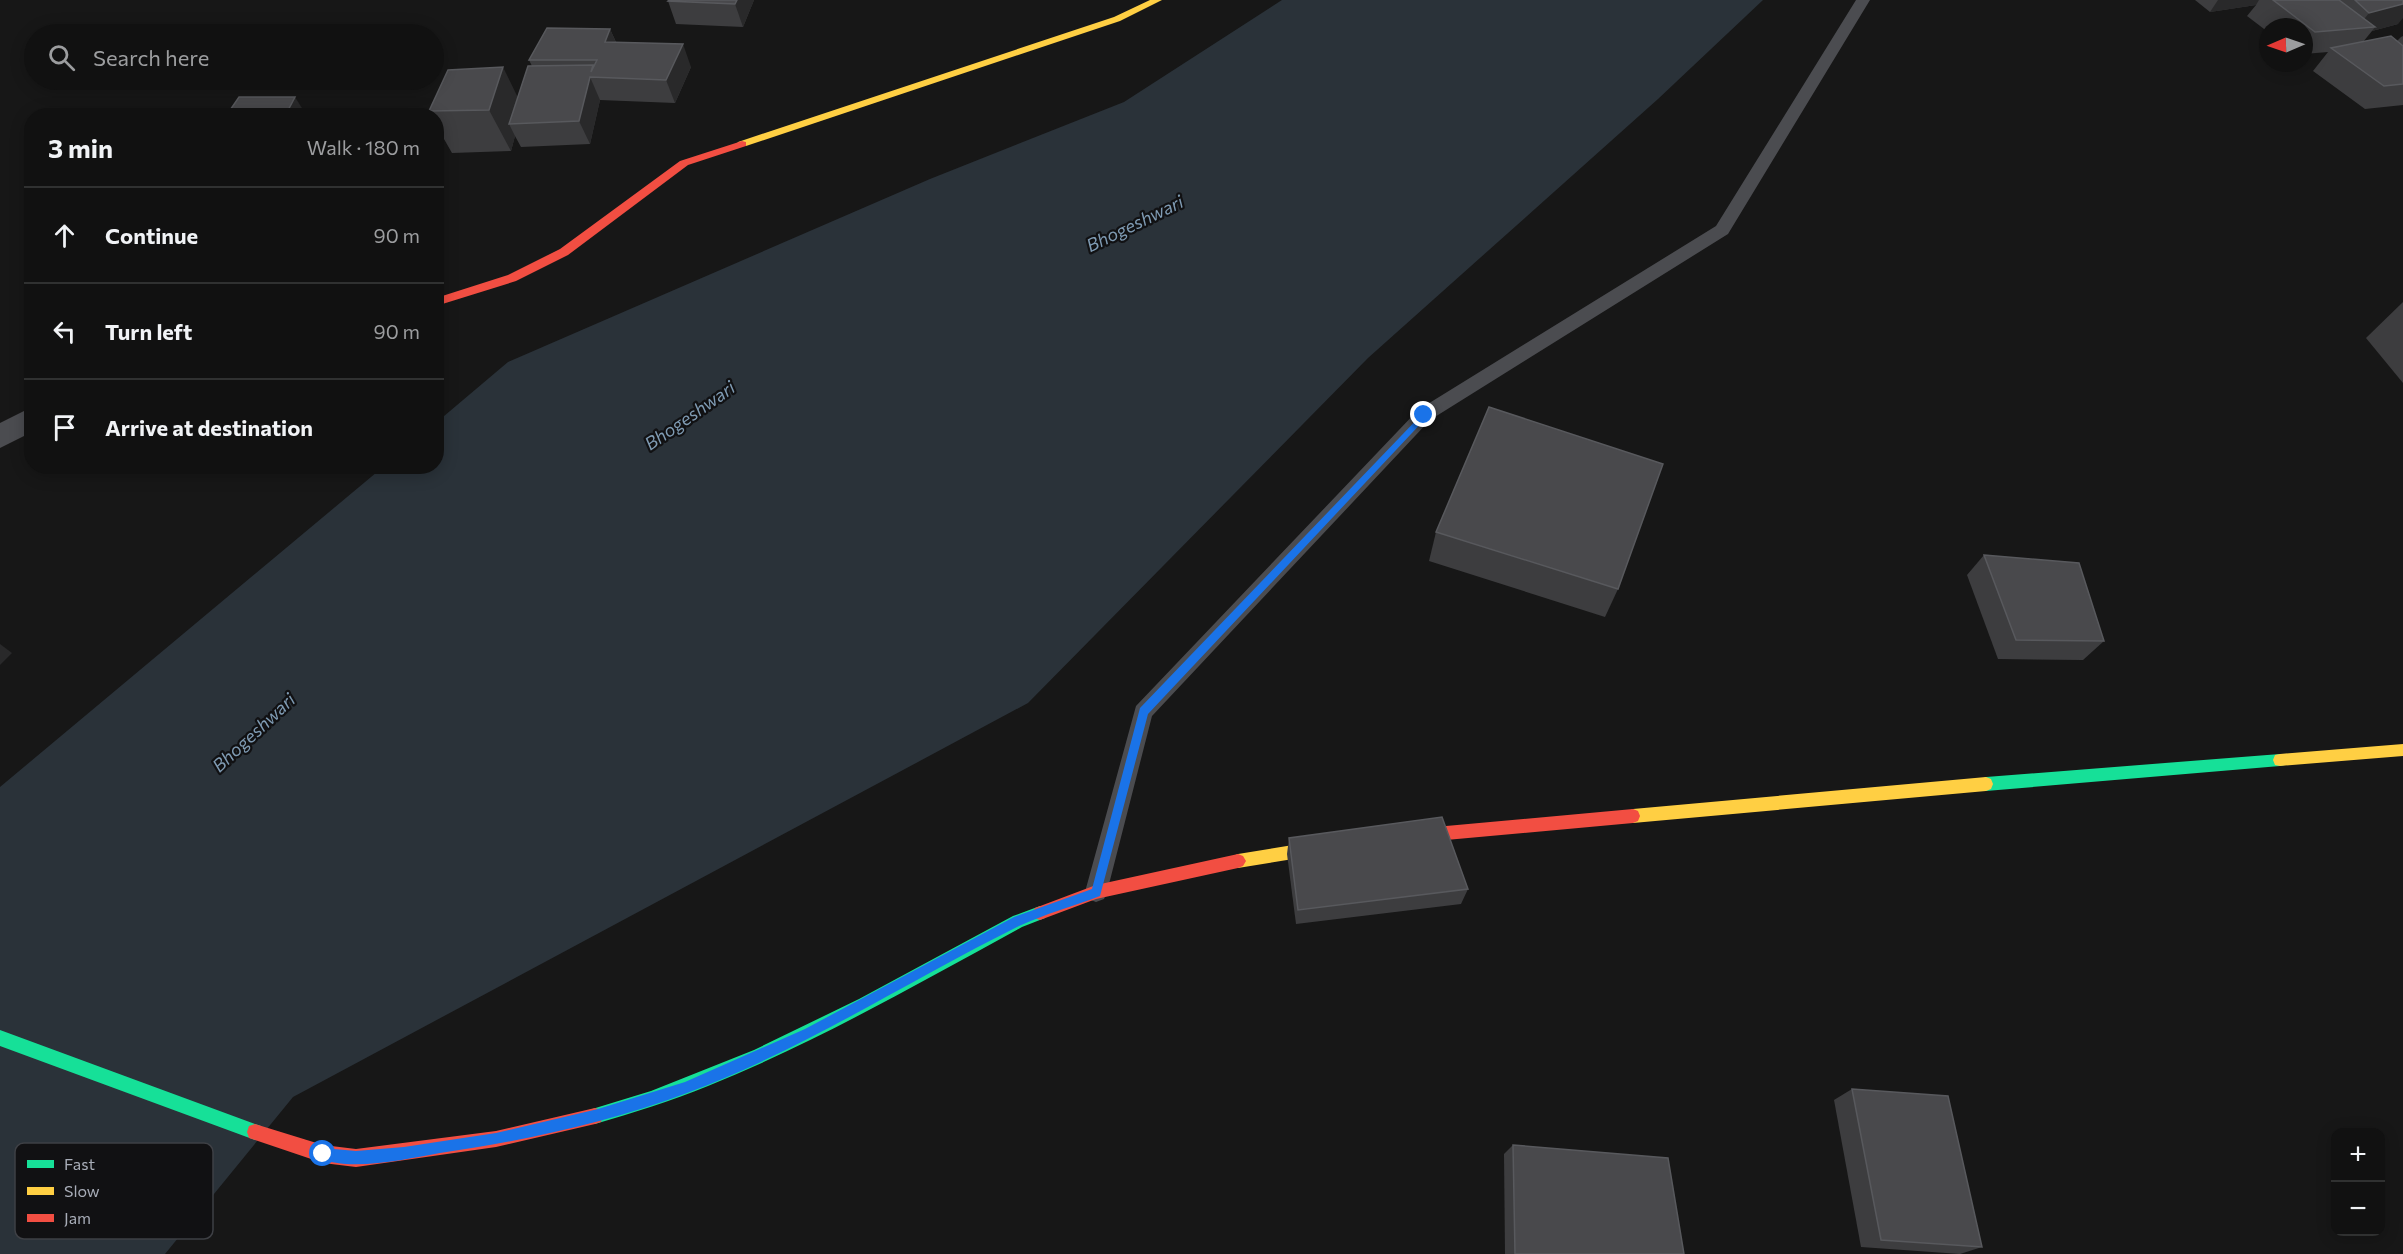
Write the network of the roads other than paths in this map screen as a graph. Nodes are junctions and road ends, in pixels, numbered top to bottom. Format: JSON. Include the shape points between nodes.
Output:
{"nodes":[{"id":1,"x":1156,"y":0,"type":"edge"},
{"id":2,"x":1863,"y":0,"type":"edge"},
{"id":3,"x":444,"y":299,"type":"edge"},
{"id":4,"x":24,"y":423,"type":"edge"},
{"id":5,"x":0,"y":437,"type":"edge"},
{"id":6,"x":2403,"y":750,"type":"edge"},
{"id":7,"x":1391,"y":839,"type":"edge"},
{"id":8,"x":1346,"y":844,"type":"edge"},
{"id":9,"x":1096,"y":892,"type":"junction"},
{"id":10,"x":0,"y":1038,"type":"edge"}],
"edges":[{"from":1,"to":3,"type":"street","via":[[1117,19],[684,163],[564,252],[512,278]]},
{"from":2,"to":9,"type":"lane","via":[[1722,230],[1424,415],[1143,712]]},
{"from":4,"to":5,"type":"street"},
{"from":6,"to":7,"type":"street","via":[[1895,791]]},
{"from":8,"to":9,"type":"street","via":[[1203,867]]},
{"from":9,"to":10,"type":"street","via":[[1018,921],[809,1033],[686,1088],[598,1116],[496,1139],[404,1153],[356,1158],[297,1147]]}]}
